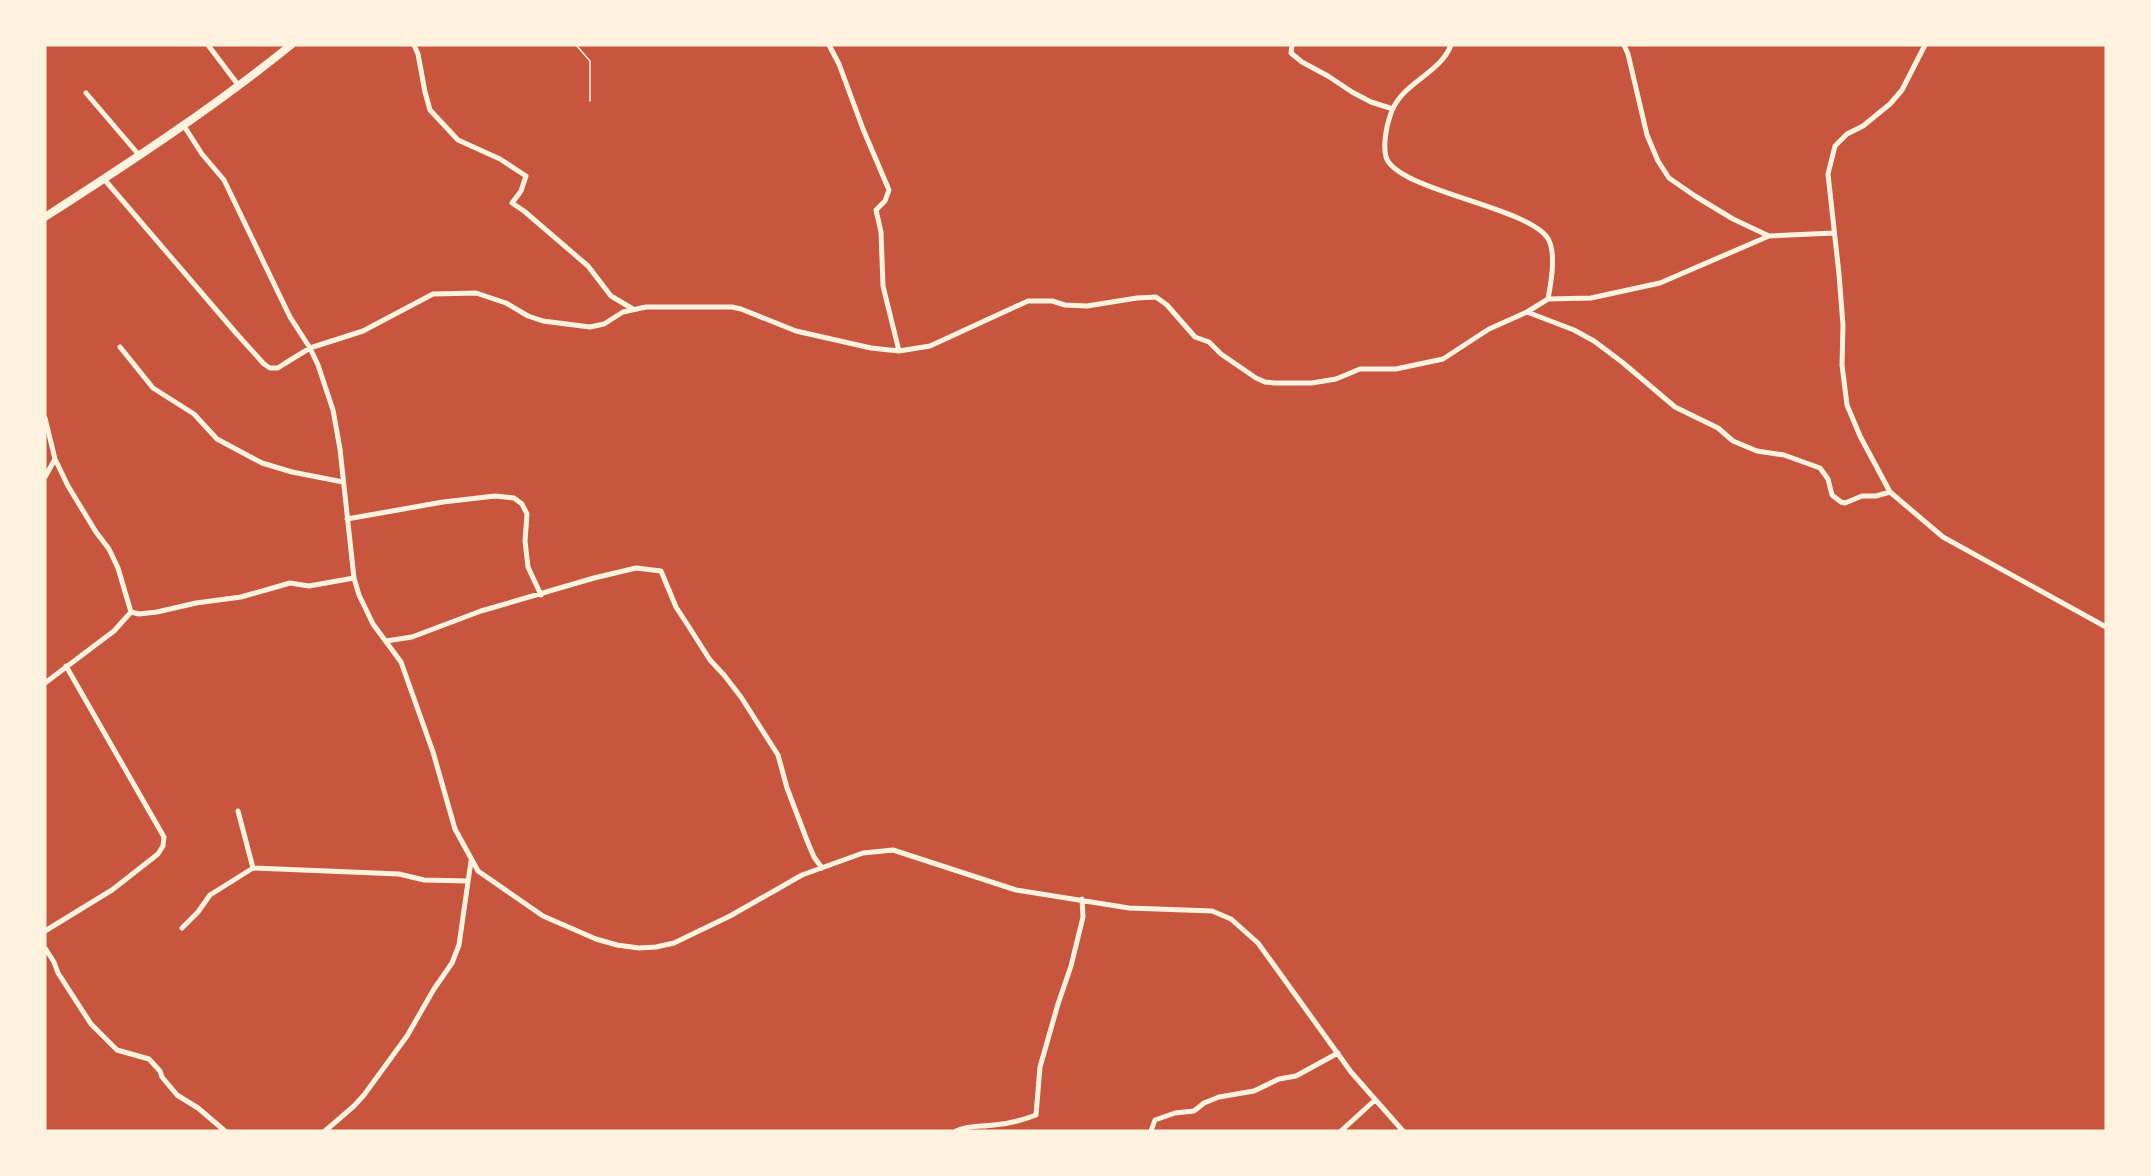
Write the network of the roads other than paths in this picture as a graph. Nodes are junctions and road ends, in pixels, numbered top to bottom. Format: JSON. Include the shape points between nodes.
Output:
{"nodes":[{"id":1,"x":208,"y":45,"type":"edge"},
{"id":2,"x":291,"y":45,"type":"edge"},
{"id":3,"x":414,"y":45,"type":"edge"},
{"id":4,"x":829,"y":45,"type":"edge"},
{"id":5,"x":1292,"y":45,"type":"edge"},
{"id":6,"x":1451,"y":45,"type":"edge"},
{"id":7,"x":1624,"y":45,"type":"edge"},
{"id":8,"x":1925,"y":45,"type":"edge"},
{"id":9,"x":239,"y":86,"type":"junction"},
{"id":10,"x":86,"y":93,"type":"dead end"},
{"id":11,"x":1393,"y":109,"type":"junction"},
{"id":12,"x":184,"y":126,"type":"junction"},
{"id":13,"x":139,"y":155,"type":"junction"},
{"id":14,"x":104,"y":179,"type":"junction"},
{"id":15,"x":45,"y":217,"type":"edge"},
{"id":16,"x":1834,"y":233,"type":"junction"},
{"id":17,"x":1769,"y":236,"type":"junction"},
{"id":18,"x":1548,"y":299,"type":"junction"},
{"id":19,"x":633,"y":309,"type":"junction"},
{"id":20,"x":1527,"y":312,"type":"junction"},
{"id":21,"x":120,"y":347,"type":"dead end"},
{"id":22,"x":310,"y":348,"type":"junction"},
{"id":23,"x":899,"y":351,"type":"junction"},
{"id":24,"x":45,"y":418,"type":"edge"},
{"id":25,"x":55,"y":459,"type":"junction"},
{"id":26,"x":45,"y":477,"type":"edge"},
{"id":27,"x":343,"y":482,"type":"junction"},
{"id":28,"x":1890,"y":492,"type":"junction"},
{"id":29,"x":347,"y":519,"type":"junction"},
{"id":30,"x":354,"y":578,"type":"junction"},
{"id":31,"x":541,"y":595,"type":"junction"},
{"id":32,"x":131,"y":612,"type":"junction"},
{"id":33,"x":2106,"y":627,"type":"edge"},
{"id":34,"x":386,"y":641,"type":"junction"},
{"id":35,"x":66,"y":666,"type":"junction"},
{"id":36,"x":45,"y":683,"type":"edge"},
{"id":37,"x":238,"y":811,"type":"dead end"},
{"id":38,"x":472,"y":860,"type":"junction"},
{"id":39,"x":253,"y":868,"type":"junction"},
{"id":40,"x":822,"y":868,"type":"junction"},
{"id":41,"x":468,"y":881,"type":"junction"},
{"id":42,"x":1082,"y":899,"type":"junction"},
{"id":43,"x":182,"y":928,"type":"dead end"},
{"id":44,"x":45,"y":931,"type":"edge"},
{"id":45,"x":45,"y":948,"type":"edge"},
{"id":46,"x":1338,"y":1053,"type":"junction"},
{"id":47,"x":1375,"y":1100,"type":"junction"},
{"id":48,"x":225,"y":1131,"type":"edge"},
{"id":49,"x":325,"y":1131,"type":"edge"},
{"id":50,"x":956,"y":1131,"type":"edge"},
{"id":51,"x":1151,"y":1131,"type":"edge"},
{"id":52,"x":1341,"y":1131,"type":"edge"},
{"id":53,"x":1403,"y":1131,"type":"edge"}],
"edges":[{"from":1,"to":9,"type":"street"},
{"from":2,"to":9,"type":"main road"},
{"from":3,"to":19,"type":"street","via":[[430,110],[458,140],[526,176],[512,203],[588,266],[611,296]]},
{"from":4,"to":23,"type":"street","via":[[889,190],[876,210],[883,286]]},
{"from":5,"to":11,"type":"street","via":[[1291,52],[1302,62],[1371,102]]},
{"from":6,"to":11,"type":"street","via":[[1437,65],[1408,87]]},
{"from":7,"to":17,"type":"street","via":[[1647,135],[1669,178],[1733,219]]},
{"from":8,"to":16,"type":"street","via":[[1902,90],[1890,104],[1835,146],[1828,174]]},
{"from":9,"to":12,"type":"main road"},
{"from":10,"to":13,"type":"street"},
{"from":11,"to":18,"type":"street","via":[[1385,139],[1386,158],[1397,171],[1535,225],[1548,238],[1552,277]]},
{"from":12,"to":13,"type":"main road"},
{"from":12,"to":22,"type":"street","via":[[224,180],[290,317]]},
{"from":13,"to":14,"type":"main road"},
{"from":14,"to":15,"type":"main road"},
{"from":14,"to":22,"type":"street","via":[[264,364],[278,368]]},
{"from":16,"to":17,"type":"street"},
{"from":16,"to":28,"type":"street","via":[[1847,405]]},
{"from":17,"to":18,"type":"street","via":[[1660,283],[1591,298]]},
{"from":18,"to":20,"type":"street"},
{"from":19,"to":22,"type":"street","via":[[590,327],[543,321],[476,293],[433,294],[363,331]]},
{"from":19,"to":23,"type":"street","via":[[732,307],[796,331]]},
{"from":20,"to":23,"type":"street","via":[[1437,360],[1396,369],[1360,369],[1312,383],[1274,383],[1256,378],[1209,342],[1195,337],[1156,297],[1087,306],[1028,302],[930,346]]},
{"from":20,"to":28,"type":"street","via":[[1594,341],[1675,407],[1718,428],[1733,441],[1820,468],[1832,495],[1841,502]]},
{"from":21,"to":27,"type":"street","via":[[153,388],[194,414],[217,439],[262,463]]},
{"from":22,"to":27,"type":"street","via":[[333,410]]},
{"from":24,"to":25,"type":"street"},
{"from":25,"to":26,"type":"street"},
{"from":25,"to":32,"type":"street","via":[[109,549]]},
{"from":27,"to":29,"type":"street"},
{"from":28,"to":33,"type":"street","via":[[1944,537]]},
{"from":29,"to":30,"type":"street"},
{"from":29,"to":31,"type":"street","via":[[495,495],[514,498],[526,514],[528,567]]},
{"from":30,"to":32,"type":"street","via":[[309,585],[290,582],[241,597],[157,612]]},
{"from":30,"to":34,"type":"street","via":[[374,624]]},
{"from":31,"to":34,"type":"street","via":[[481,611],[412,637]]},
{"from":31,"to":40,"type":"street","via":[[636,568],[661,571],[676,607],[778,755],[804,834]]},
{"from":32,"to":35,"type":"street"},
{"from":34,"to":38,"type":"street","via":[[401,662],[434,752],[455,829]]},
{"from":35,"to":36,"type":"street"},
{"from":35,"to":44,"type":"street","via":[[164,837],[158,854],[112,890]]},
{"from":37,"to":39,"type":"street"},
{"from":38,"to":40,"type":"street","via":[[478,871],[543,916],[596,939],[639,948],[674,943]]},
{"from":38,"to":41,"type":"street"},
{"from":39,"to":41,"type":"street"},
{"from":39,"to":43,"type":"street","via":[[210,895]]},
{"from":40,"to":42,"type":"street","via":[[863,853],[893,850],[1016,890]]},
{"from":41,"to":49,"type":"street","via":[[459,945],[452,963],[407,1036],[364,1095]]},
{"from":42,"to":46,"type":"street","via":[[1129,908],[1212,911],[1231,919],[1258,943]]},
{"from":42,"to":50,"type":"street","via":[[1083,917],[1071,966],[1040,1067],[1036,1115]]},
{"from":45,"to":48,"type":"street","via":[[91,1024],[117,1050],[148,1059],[177,1095]]},
{"from":46,"to":47,"type":"street"},
{"from":46,"to":51,"type":"street","via":[[1296,1076],[1254,1091],[1204,1102],[1194,1111],[1163,1116],[1155,1120]]},
{"from":47,"to":52,"type":"street"},
{"from":47,"to":53,"type":"street"}]}
